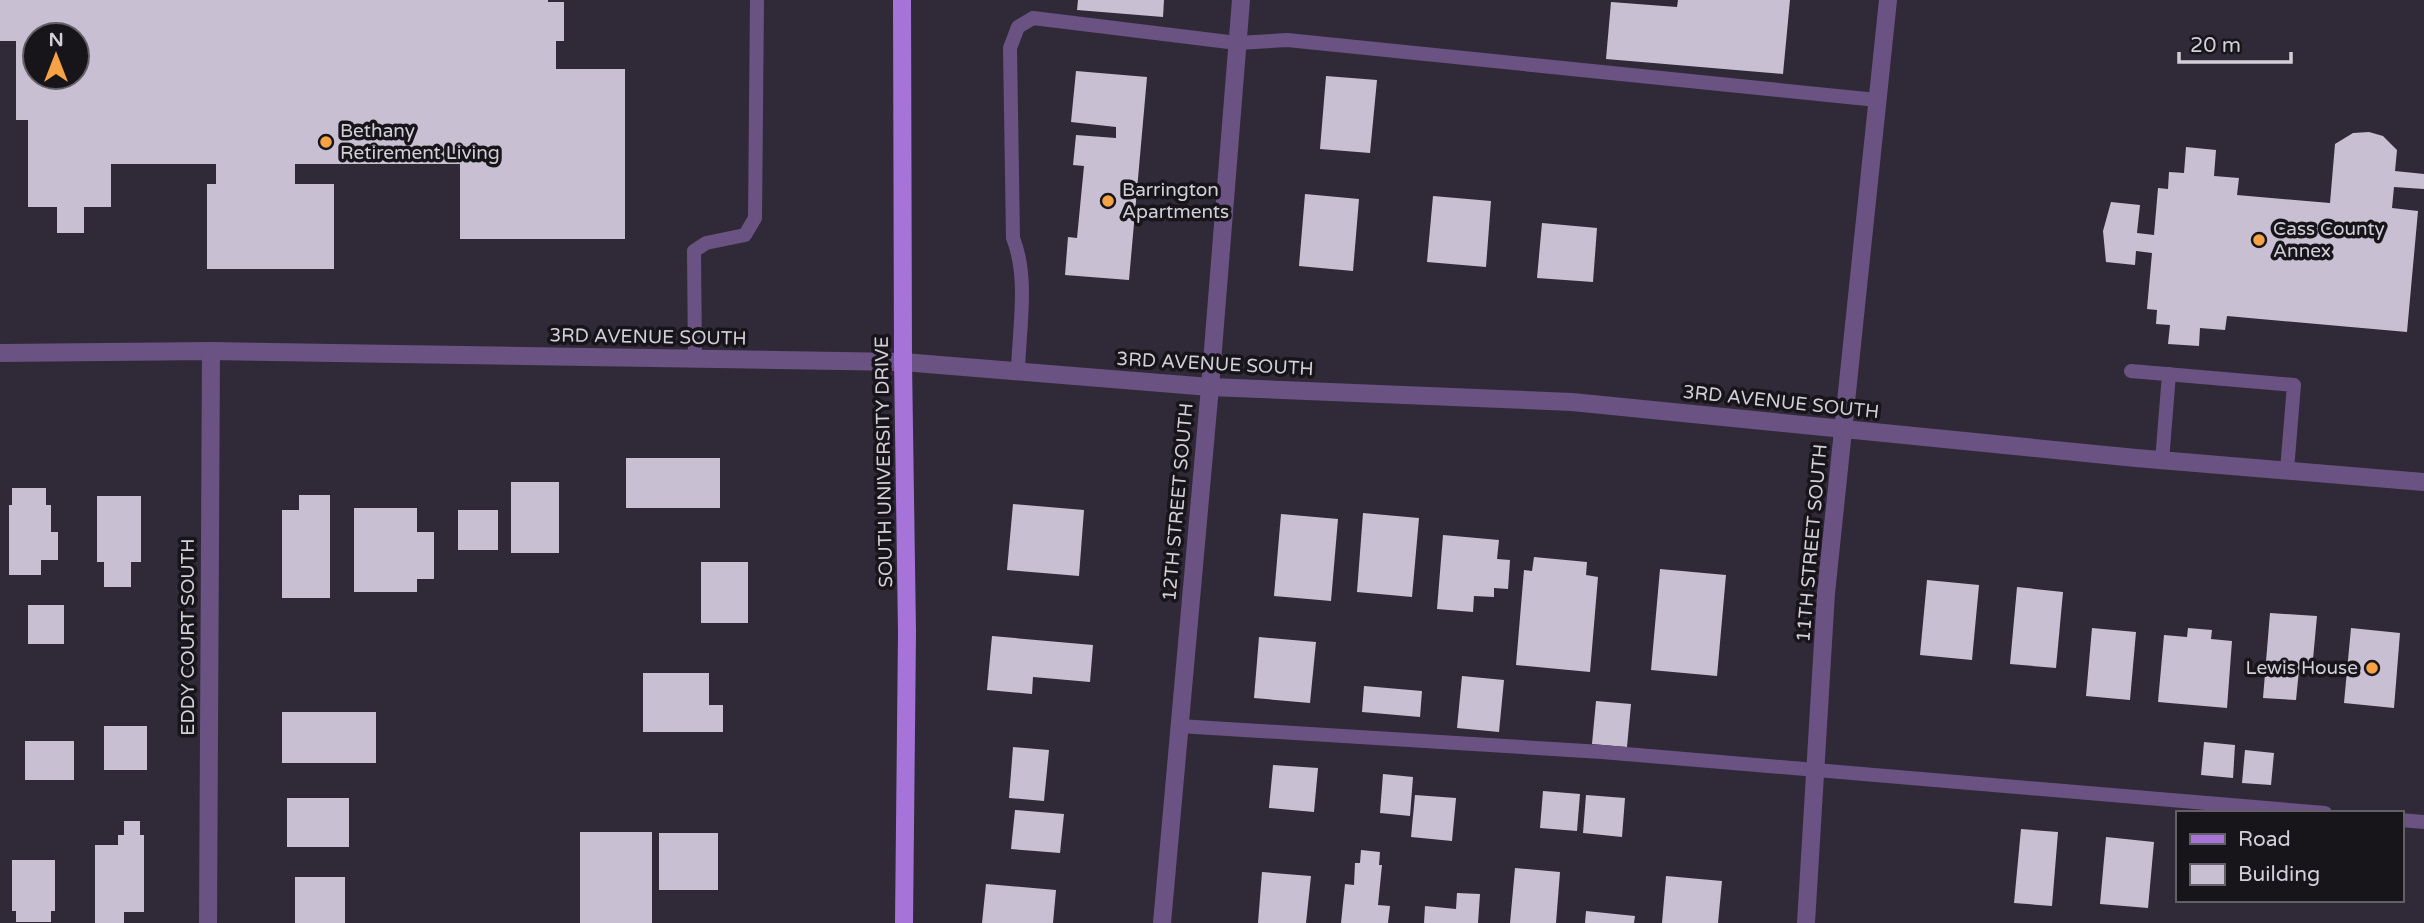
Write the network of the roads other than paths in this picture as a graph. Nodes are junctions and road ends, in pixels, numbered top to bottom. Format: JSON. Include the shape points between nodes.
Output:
{"nodes":[{"id":1,"x":757,"y":0,"type":"edge"},
{"id":2,"x":902,"y":0,"type":"edge"},
{"id":3,"x":1241,"y":0,"type":"edge"},
{"id":4,"x":1888,"y":0,"type":"edge"},
{"id":5,"x":1237,"y":43,"type":"junction"},
{"id":6,"x":1877,"y":100,"type":"junction"},
{"id":7,"x":211,"y":351,"type":"junction"},
{"id":8,"x":0,"y":353,"type":"edge"},
{"id":9,"x":695,"y":359,"type":"junction"},
{"id":10,"x":903,"y":362,"type":"junction"},
{"id":11,"x":2131,"y":370,"type":"dead end"},
{"id":12,"x":1018,"y":371,"type":"junction"},
{"id":13,"x":2169,"y":374,"type":"junction"},
{"id":14,"x":1210,"y":387,"type":"junction"},
{"id":15,"x":1843,"y":429,"type":"junction"},
{"id":16,"x":2162,"y":461,"type":"junction"},
{"id":17,"x":2287,"y":470,"type":"junction"},
{"id":18,"x":2424,"y":482,"type":"edge"},
{"id":19,"x":1180,"y":726,"type":"junction"},
{"id":20,"x":1815,"y":770,"type":"junction"},
{"id":21,"x":2301,"y":811,"type":"edge"},
{"id":22,"x":2403,"y":820,"type":"edge"},
{"id":23,"x":2424,"y":822,"type":"edge"},
{"id":24,"x":208,"y":923,"type":"edge"},
{"id":25,"x":904,"y":923,"type":"edge"},
{"id":26,"x":1162,"y":923,"type":"edge"},
{"id":27,"x":1806,"y":923,"type":"edge"}],
"edges":[{"from":1,"to":9,"type":"lane","via":[[755,218],[745,234],[706,243],[694,251]]},
{"from":2,"to":10,"type":"main road","name":"SOUTH UNIVERSITY DRIVE"},
{"from":3,"to":5,"type":"street","name":"12TH STREET SOUTH"},
{"from":4,"to":6,"type":"street","name":"11TH STREET SOUTH"},
{"from":5,"to":6,"type":"lane","via":[[1287,40]]},
{"from":5,"to":12,"type":"lane","via":[[1033,18],[1018,27],[1010,48],[1013,238],[1021,286]]},
{"from":5,"to":14,"type":"street","name":"12TH STREET SOUTH"},
{"from":6,"to":15,"type":"street","name":"11TH STREET SOUTH"},
{"from":7,"to":8,"type":"street","name":"3RD AVENUE SOUTH"},
{"from":7,"to":9,"type":"street","name":"3RD AVENUE SOUTH"},
{"from":7,"to":24,"type":"street","name":"EDDY COURT SOUTH"},
{"from":9,"to":10,"type":"street","name":"3RD AVENUE SOUTH"},
{"from":10,"to":12,"type":"street","name":"3RD AVENUE SOUTH"},
{"from":10,"to":25,"type":"main road","name":"SOUTH UNIVERSITY DRIVE","via":[[907,632]]},
{"from":11,"to":13,"type":"lane"},
{"from":12,"to":14,"type":"street","name":"3RD AVENUE SOUTH"},
{"from":13,"to":16,"type":"lane"},
{"from":13,"to":17,"type":"lane","via":[[2294,385]]},
{"from":14,"to":15,"type":"street","name":"3RD AVENUE SOUTH","via":[[1572,402]]},
{"from":14,"to":19,"type":"street","name":"12TH STREET SOUTH"},
{"from":15,"to":16,"type":"street","name":"3RD AVENUE SOUTH"},
{"from":15,"to":20,"type":"street","name":"11TH STREET SOUTH","via":[[1826,593]]},
{"from":16,"to":17,"type":"street","name":"3RD AVENUE SOUTH"},
{"from":17,"to":18,"type":"street","name":"3RD AVENUE SOUTH"},
{"from":19,"to":20,"type":"lane"},
{"from":19,"to":26,"type":"street","name":"12TH STREET SOUTH"},
{"from":20,"to":21,"type":"lane"},
{"from":20,"to":27,"type":"street","name":"11TH STREET SOUTH"},
{"from":22,"to":23,"type":"lane"}]}
